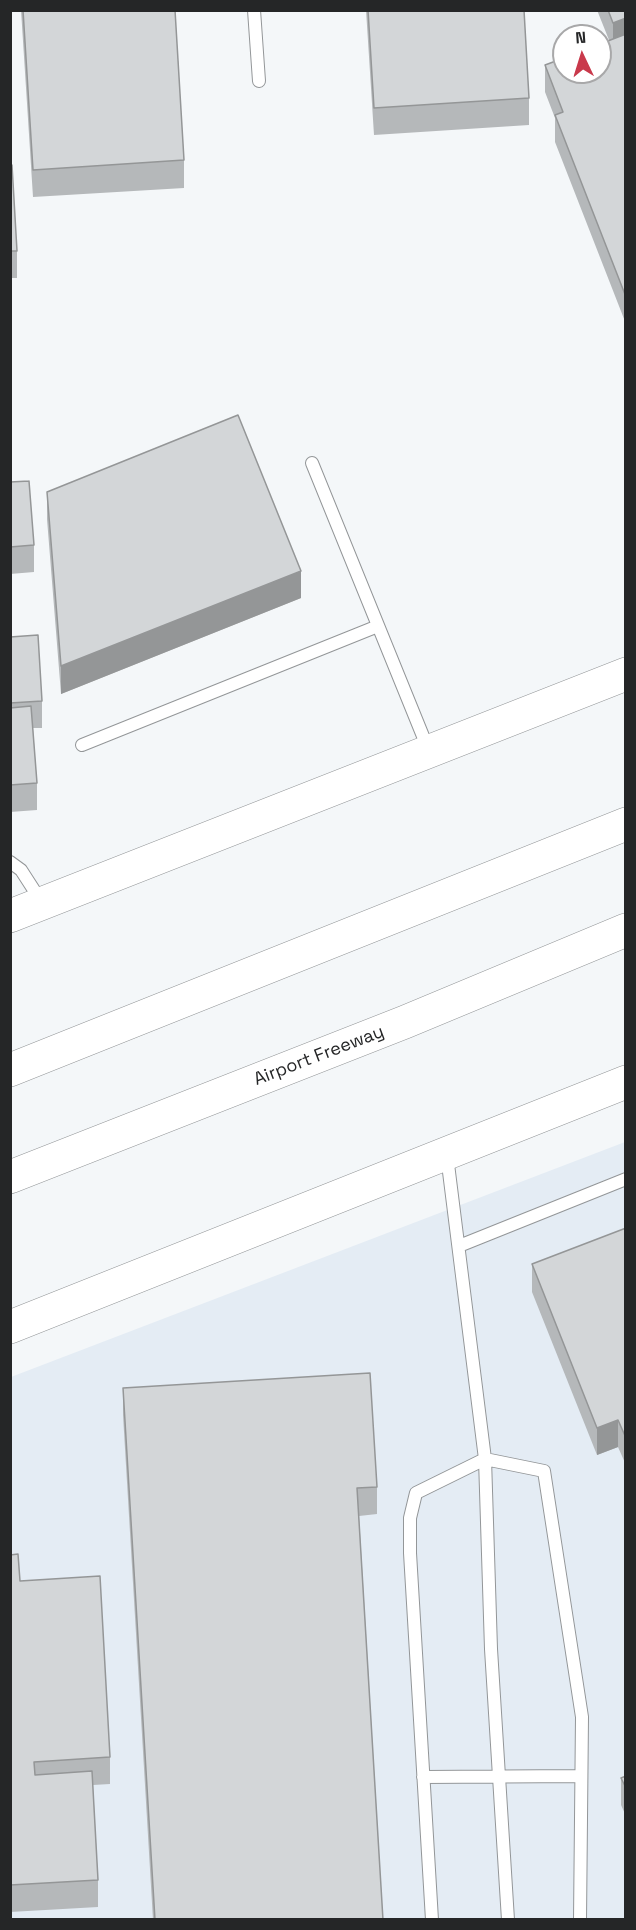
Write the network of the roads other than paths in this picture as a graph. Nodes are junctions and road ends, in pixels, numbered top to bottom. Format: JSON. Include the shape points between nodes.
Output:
{"nodes":[{"id":1,"x":254,"y":10,"type":"edge"},
{"id":2,"x":259,"y":81,"type":"dead end"},
{"id":3,"x":312,"y":464,"type":"dead end"},
{"id":4,"x":378,"y":626,"type":"junction"},
{"id":5,"x":626,"y":674,"type":"edge"},
{"id":6,"x":82,"y":745,"type":"dead end"},
{"id":7,"x":429,"y":751,"type":"junction"},
{"id":8,"x":626,"y":825,"type":"edge"},
{"id":9,"x":10,"y":862,"type":"edge"},
{"id":10,"x":43,"y":903,"type":"junction"},
{"id":11,"x":10,"y":916,"type":"edge"},
{"id":12,"x":626,"y":930,"type":"edge"},
{"id":13,"x":10,"y":1070,"type":"edge"},
{"id":14,"x":626,"y":1082,"type":"edge"},
{"id":15,"x":446,"y":1153,"type":"junction"},
{"id":16,"x":10,"y":1177,"type":"edge"},
{"id":17,"x":626,"y":1179,"type":"edge"},
{"id":18,"x":459,"y":1246,"type":"junction"},
{"id":19,"x":10,"y":1327,"type":"edge"},
{"id":20,"x":485,"y":1459,"type":"junction"},
{"id":21,"x":499,"y":1776,"type":"junction"},
{"id":22,"x":580,"y":1776,"type":"junction"},
{"id":23,"x":423,"y":1777,"type":"junction"},
{"id":24,"x":432,"y":1920,"type":"edge"},
{"id":25,"x":508,"y":1920,"type":"edge"},
{"id":26,"x":580,"y":1920,"type":"edge"}],
"edges":[{"from":1,"to":2,"type":"lane"},
{"from":3,"to":4,"type":"lane"},
{"from":4,"to":6,"type":"lane"},
{"from":4,"to":7,"type":"lane"},
{"from":5,"to":7,"type":"main road"},
{"from":7,"to":10,"type":"main road"},
{"from":8,"to":13,"type":"main road"},
{"from":9,"to":10,"type":"lane","via":[[21,870]]},
{"from":10,"to":11,"type":"main road"},
{"from":12,"to":16,"type":"main road","name":"Airport Freeway","via":[[405,1022]]},
{"from":14,"to":15,"type":"main road"},
{"from":15,"to":18,"type":"lane"},
{"from":15,"to":19,"type":"main road"},
{"from":17,"to":18,"type":"lane"},
{"from":18,"to":20,"type":"lane"},
{"from":20,"to":21,"type":"lane"},
{"from":20,"to":22,"type":"lane","via":[[544,1471],[582,1717]]},
{"from":20,"to":23,"type":"lane","via":[[416,1493],[410,1518]]},
{"from":21,"to":22,"type":"lane"},
{"from":21,"to":23,"type":"lane"},
{"from":21,"to":25,"type":"lane"},
{"from":22,"to":26,"type":"lane"},
{"from":23,"to":24,"type":"lane"}]}
